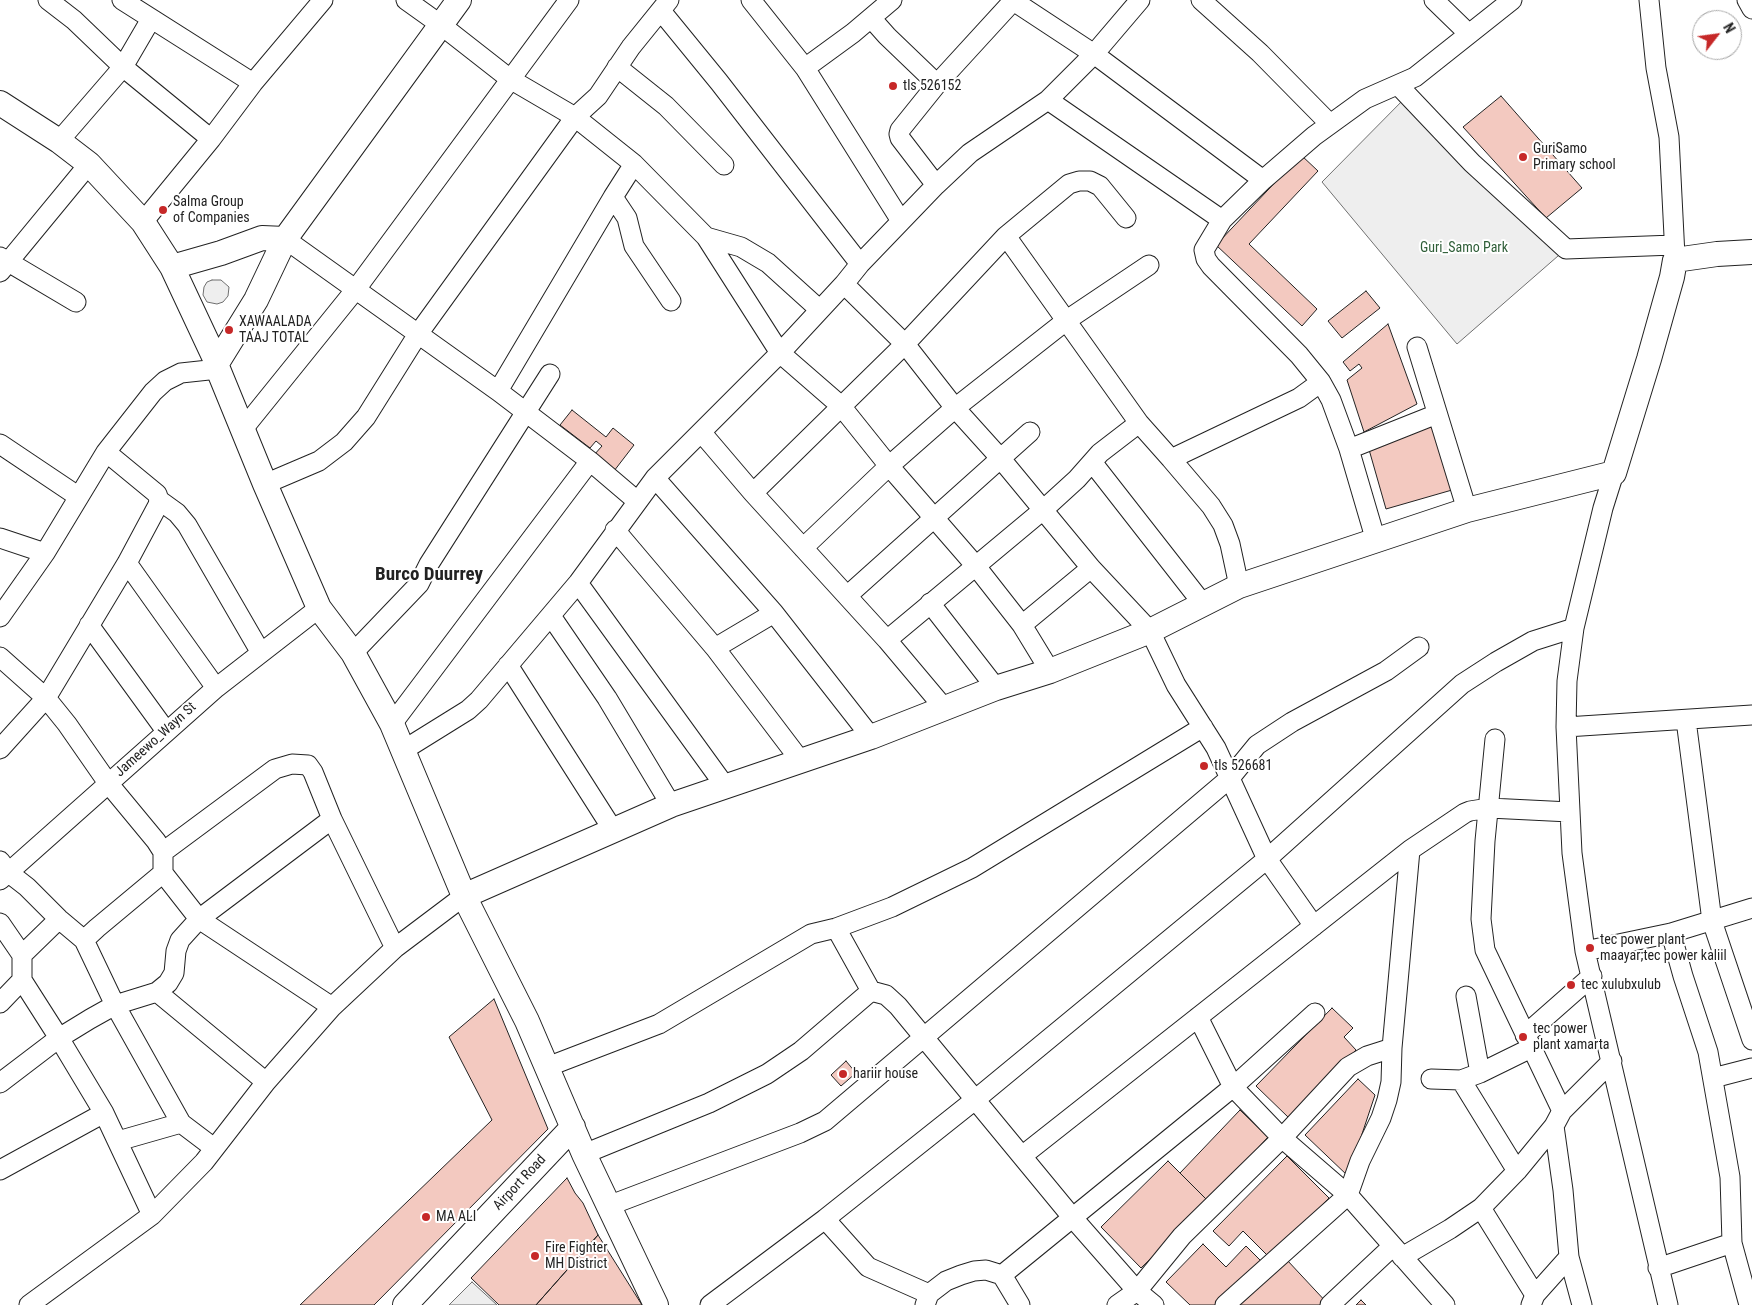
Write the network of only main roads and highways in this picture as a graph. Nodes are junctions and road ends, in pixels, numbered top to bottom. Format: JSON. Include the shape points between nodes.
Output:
{"nodes":[{"id":1,"x":459,"y":0,"type":"edge"},
{"id":2,"x":0,"y":103,"type":"edge"},
{"id":3,"x":284,"y":239,"type":"junction"},
{"id":4,"x":1752,"y":252,"type":"edge"},
{"id":5,"x":172,"y":267,"type":"junction"},
{"id":6,"x":218,"y":366,"type":"junction"},
{"id":7,"x":464,"y":896,"type":"junction"},
{"id":8,"x":573,"y":1127,"type":"junction"},
{"id":9,"x":405,"y":1305,"type":"edge"},
{"id":10,"x":656,"y":1305,"type":"edge"}],
"edges":[{"from":1,"to":3,"type":"main road"},
{"from":2,"to":5,"type":"main road","via":[[89,164],[143,222]]},
{"from":3,"to":5,"type":"main road","via":[[262,238]]},
{"from":3,"to":6,"type":"main road","via":[[256,300]]},
{"from":4,"to":7,"type":"main road","via":[[1674,252],[1672,277],[1614,473],[1467,510],[1239,586],[1150,631],[1050,672],[996,688],[871,737],[671,805]]},
{"from":5,"to":6,"type":"main road"},
{"from":6,"to":7,"type":"main road","via":[[319,608],[353,653],[392,724]]},
{"from":7,"to":8,"type":"main road","via":[[527,1021]]},
{"from":8,"to":9,"type":"main road","name":"Airport Road"},
{"from":8,"to":10,"type":"main road"}]}
